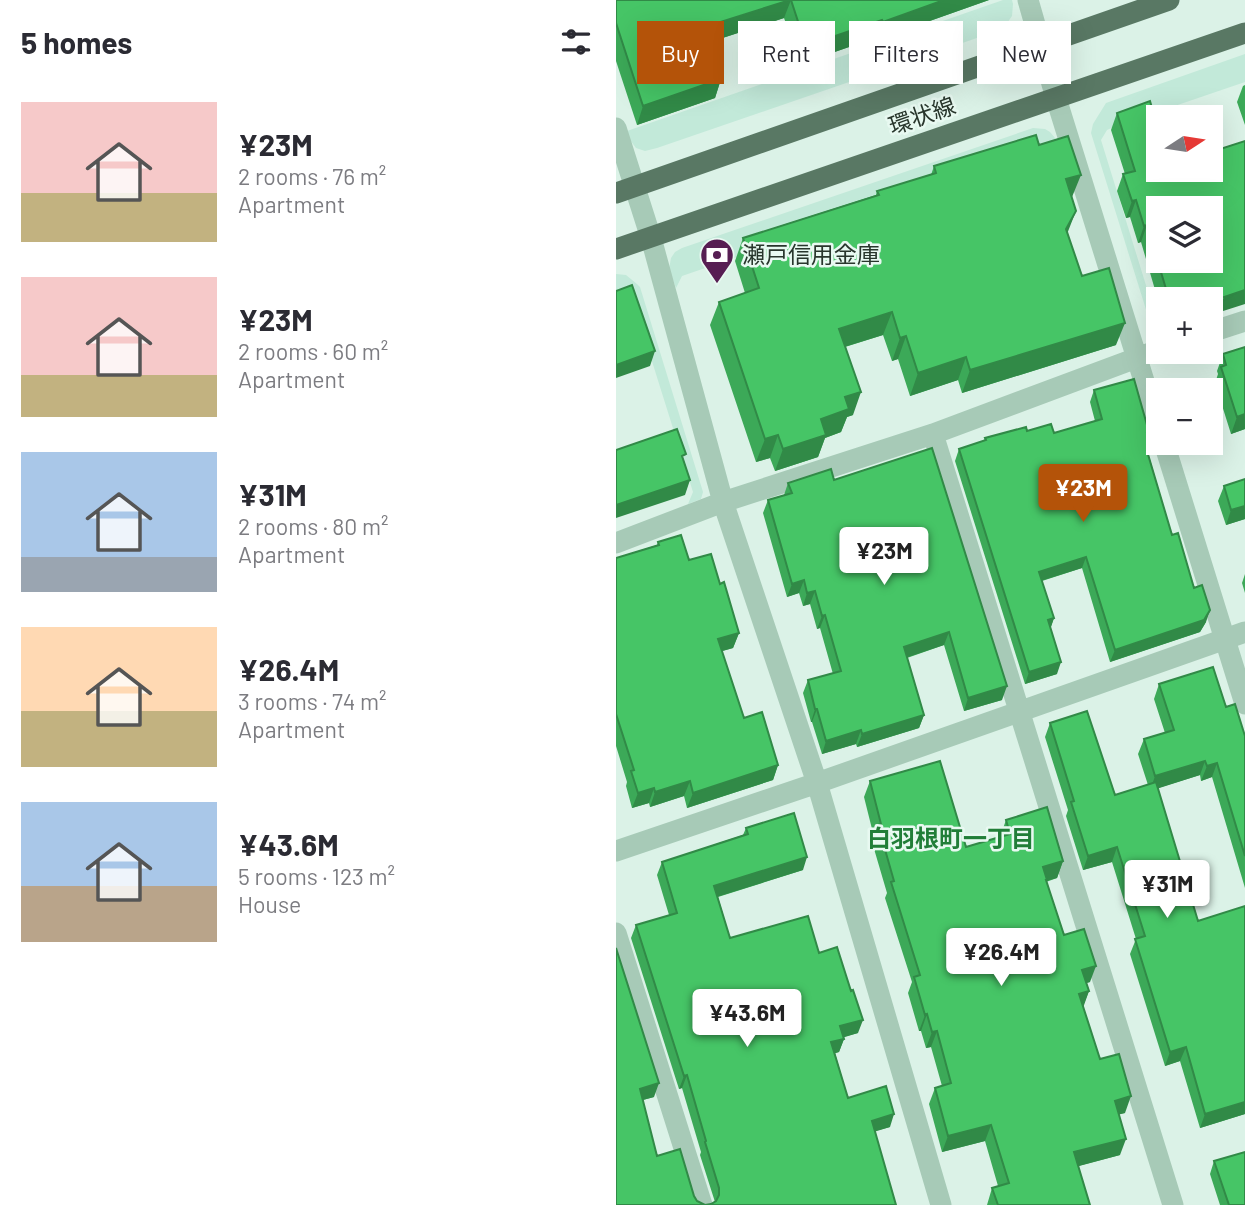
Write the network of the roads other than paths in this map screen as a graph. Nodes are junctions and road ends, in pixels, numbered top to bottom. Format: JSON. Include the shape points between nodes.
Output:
{"nodes":[{"id":1,"x":1028,"y":0,"type":"edge"},
{"id":2,"x":1169,"y":0,"type":"edge"},
{"id":3,"x":1034,"y":21,"type":"edge"},
{"id":4,"x":1071,"y":33,"type":"edge"},
{"id":5,"x":1245,"y":33,"type":"edge"},
{"id":6,"x":977,"y":66,"type":"edge"},
{"id":7,"x":1052,"y":84,"type":"edge"},
{"id":8,"x":1056,"y":98,"type":"junction"},
{"id":9,"x":616,"y":128,"type":"edge"},
{"id":10,"x":625,"y":190,"type":"edge"},
{"id":11,"x":652,"y":237,"type":"junction"},
{"id":12,"x":616,"y":250,"type":"edge"},
{"id":13,"x":1245,"y":321,"type":"edge"},
{"id":14,"x":1223,"y":328,"type":"edge"},
{"id":15,"x":1146,"y":354,"type":"edge"},
{"id":16,"x":1137,"y":357,"type":"junction"},
{"id":17,"x":1146,"y":387,"type":"edge"},
{"id":18,"x":933,"y":434,"type":"junction"},
{"id":19,"x":1168,"y":455,"type":"edge"},
{"id":20,"x":723,"y":502,"type":"junction"},
{"id":21,"x":616,"y":543,"type":"edge"},
{"id":22,"x":1245,"y":632,"type":"edge"},
{"id":23,"x":1224,"y":638,"type":"junction"},
{"id":24,"x":1245,"y":704,"type":"edge"},
{"id":25,"x":1019,"y":711,"type":"junction"},
{"id":26,"x":817,"y":783,"type":"junction"},
{"id":27,"x":616,"y":851,"type":"edge"},
{"id":28,"x":616,"y":933,"type":"edge"},
{"id":29,"x":702,"y":1205,"type":"edge"},
{"id":30,"x":941,"y":1205,"type":"edge"},
{"id":31,"x":1173,"y":1205,"type":"edge"}],
"edges":[{"from":1,"to":3,"type":"street"},
{"from":2,"to":4,"type":"main road","name":"環状線"},
{"from":5,"to":8,"type":"main road","name":"環状線"},
{"from":6,"to":10,"type":"main road","name":"環状線"},
{"from":7,"to":8,"type":"street"},
{"from":8,"to":11,"type":"main road","name":"環状線"},
{"from":8,"to":16,"type":"street"},
{"from":9,"to":10,"type":"street"},
{"from":10,"to":11,"type":"street"},
{"from":11,"to":12,"type":"main road","name":"環状線"},
{"from":11,"to":20,"type":"street"},
{"from":13,"to":14,"type":"street"},
{"from":15,"to":16,"type":"street"},
{"from":16,"to":17,"type":"street"},
{"from":16,"to":18,"type":"street"},
{"from":18,"to":20,"type":"street"},
{"from":18,"to":25,"type":"street"},
{"from":19,"to":23,"type":"street"},
{"from":20,"to":21,"type":"street"},
{"from":20,"to":26,"type":"street"},
{"from":22,"to":23,"type":"street"},
{"from":23,"to":24,"type":"street"},
{"from":23,"to":25,"type":"street"},
{"from":25,"to":26,"type":"street"},
{"from":25,"to":31,"type":"street"},
{"from":26,"to":27,"type":"street"},
{"from":26,"to":30,"type":"street"},
{"from":28,"to":29,"type":"street"}]}
